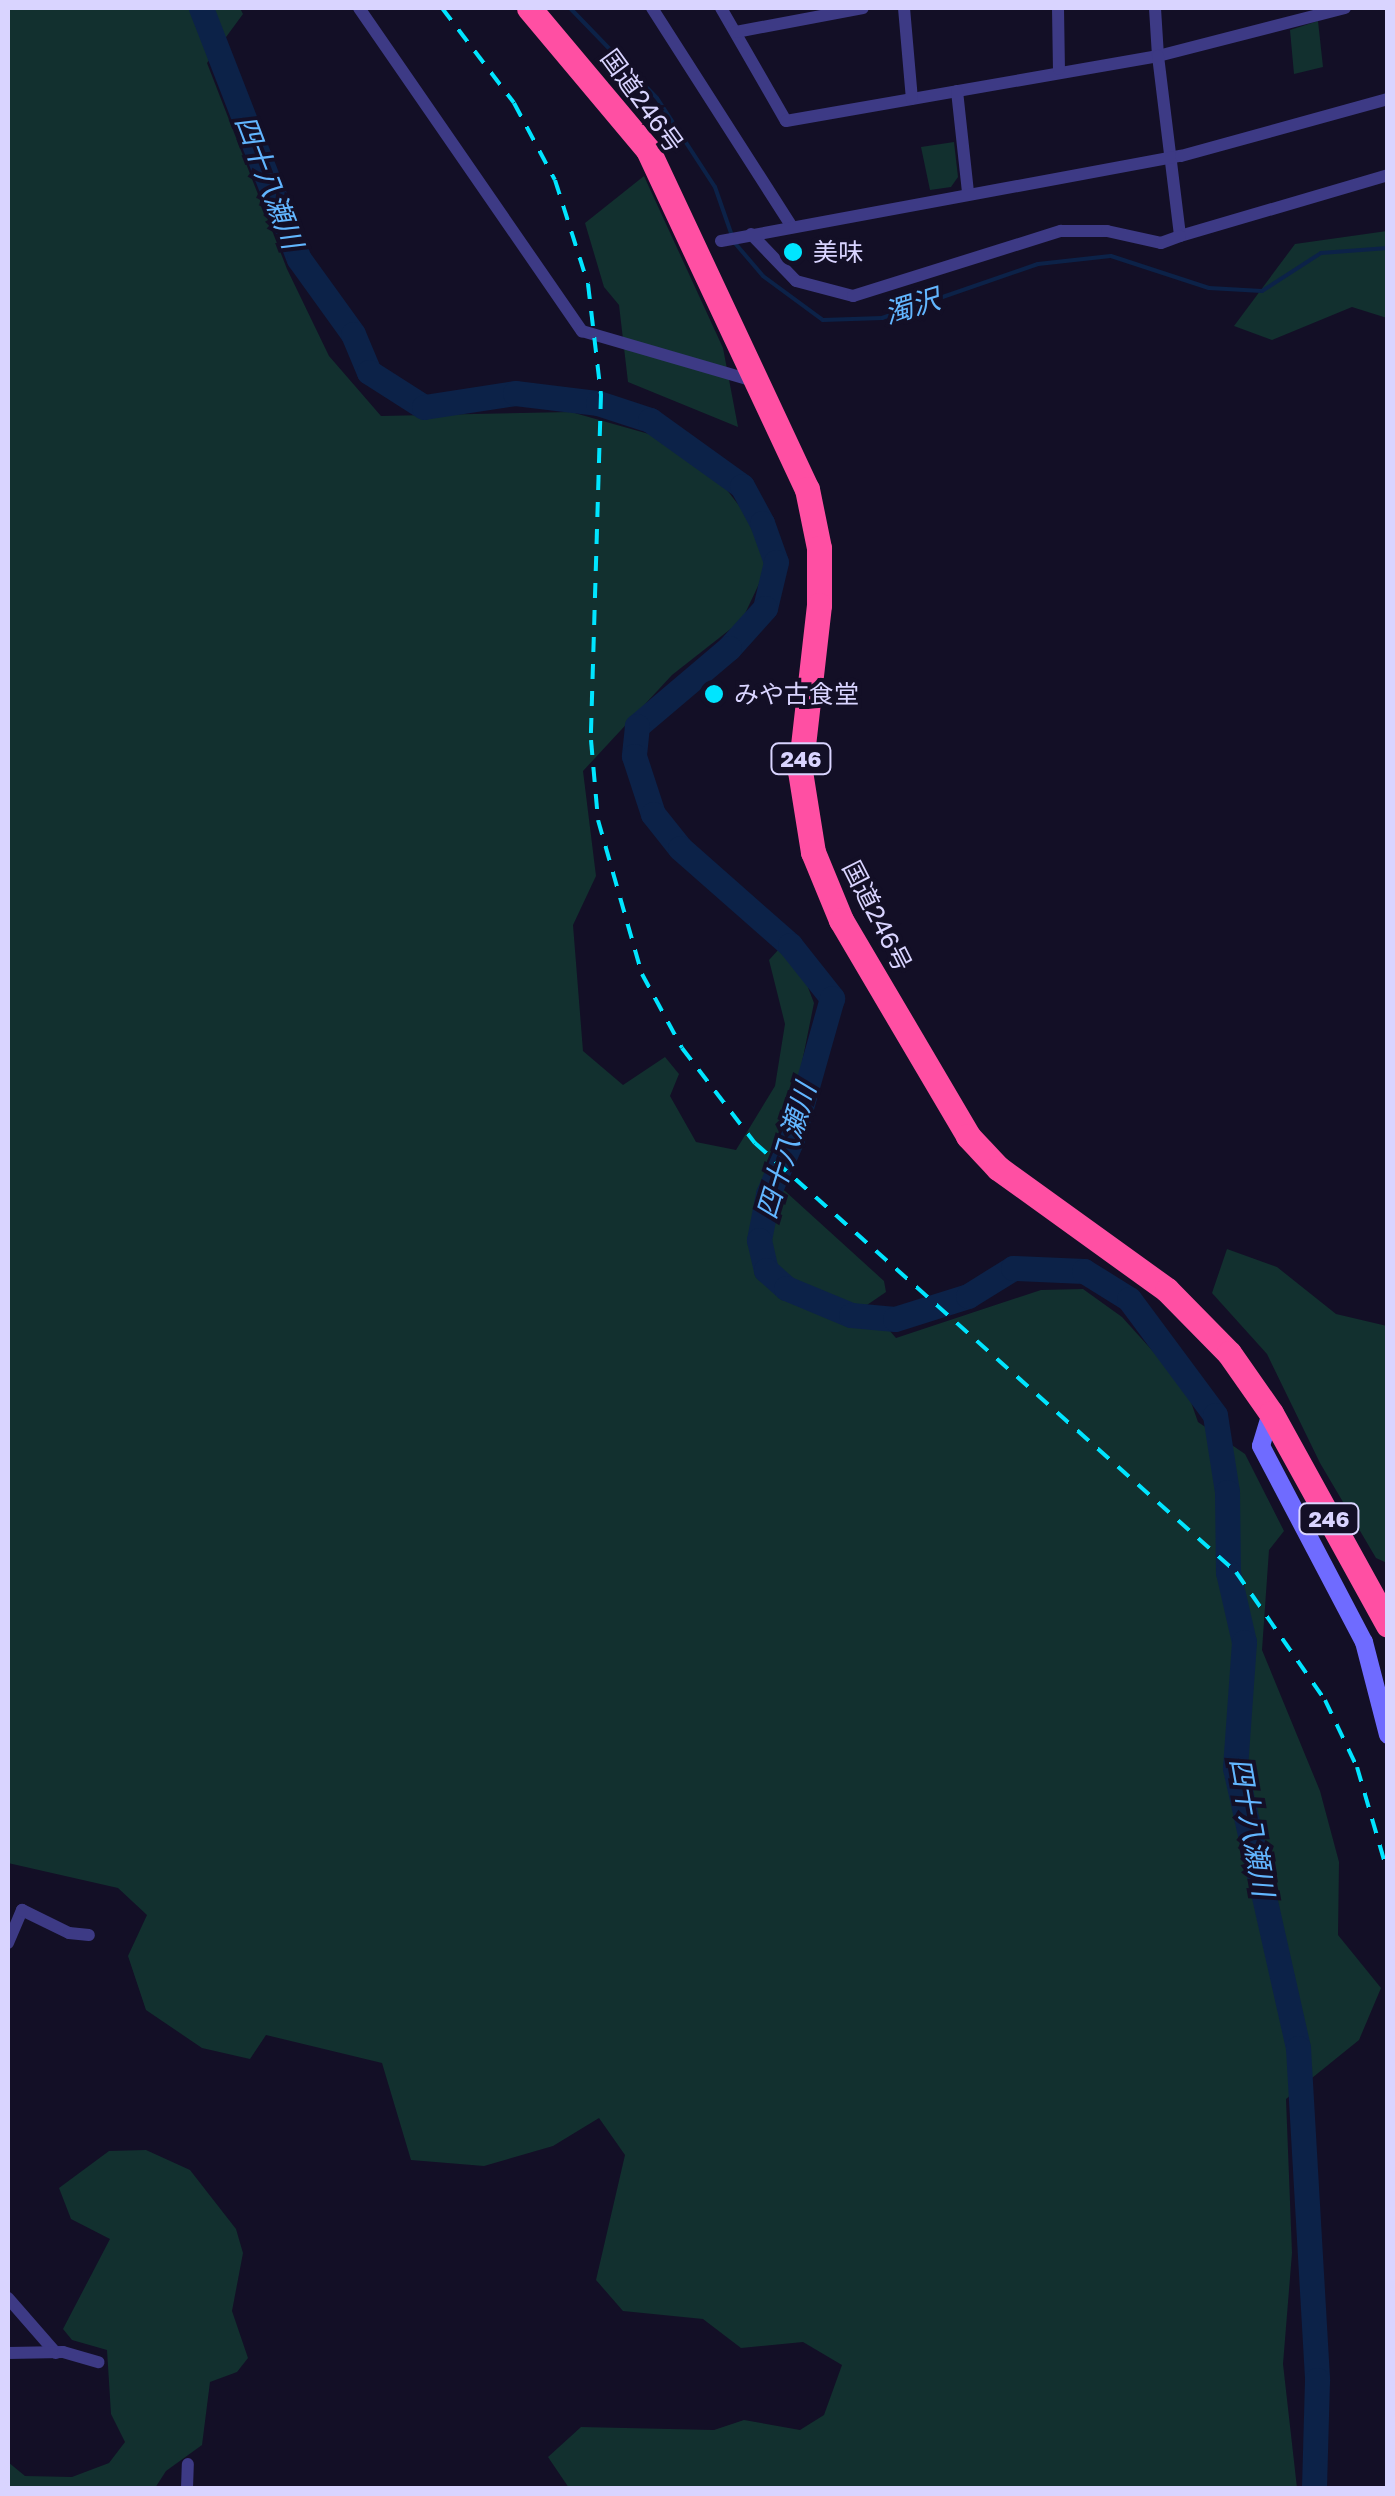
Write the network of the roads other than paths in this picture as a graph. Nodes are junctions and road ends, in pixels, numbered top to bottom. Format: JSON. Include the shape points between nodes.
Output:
{"nodes":[{"id":1,"x":359,"y":8,"type":"edge"},
{"id":2,"x":528,"y":8,"type":"edge"},
{"id":3,"x":652,"y":8,"type":"edge"},
{"id":4,"x":720,"y":8,"type":"edge"},
{"id":5,"x":863,"y":8,"type":"edge"},
{"id":6,"x":904,"y":8,"type":"edge"},
{"id":7,"x":1057,"y":8,"type":"edge"},
{"id":8,"x":1155,"y":8,"type":"edge"},
{"id":9,"x":1345,"y":8,"type":"edge"},
{"id":10,"x":736,"y":32,"type":"junction"},
{"id":11,"x":1158,"y":56,"type":"junction"},
{"id":12,"x":1059,"y":69,"type":"junction"},
{"id":13,"x":957,"y":91,"type":"junction"},
{"id":14,"x":912,"y":98,"type":"junction"},
{"id":15,"x":1388,"y":99,"type":"edge"},
{"id":16,"x":1168,"y":156,"type":"junction"},
{"id":17,"x":1388,"y":175,"type":"edge"},
{"id":18,"x":968,"y":192,"type":"junction"},
{"id":19,"x":792,"y":227,"type":"junction"},
{"id":20,"x":745,"y":235,"type":"junction"},
{"id":21,"x":1180,"y":236,"type":"junction"},
{"id":22,"x":721,"y":241,"type":"dead end"},
{"id":23,"x":754,"y":382,"type":"junction"},
{"id":24,"x":1271,"y":1414,"type":"junction"},
{"id":25,"x":1388,"y":1625,"type":"edge"},
{"id":26,"x":1388,"y":1735,"type":"edge"},
{"id":27,"x":89,"y":1935,"type":"dead end"},
{"id":28,"x":8,"y":1943,"type":"edge"},
{"id":29,"x":8,"y":2298,"type":"edge"},
{"id":30,"x":8,"y":2353,"type":"edge"},
{"id":31,"x":56,"y":2353,"type":"junction"},
{"id":32,"x":99,"y":2362,"type":"dead end"},
{"id":33,"x":188,"y":2464,"type":"dead end"},
{"id":34,"x":187,"y":2488,"type":"edge"}],
"edges":[{"from":1,"to":23,"type":"street","via":[[582,330]]},
{"from":2,"to":23,"type":"highway","name":"国道246号","number":"246","via":[[648,150]]},
{"from":3,"to":19,"type":"street"},
{"from":4,"to":10,"type":"street"},
{"from":5,"to":10,"type":"street"},
{"from":6,"to":14,"type":"street"},
{"from":7,"to":12,"type":"street"},
{"from":8,"to":11,"type":"street"},
{"from":9,"to":11,"type":"street"},
{"from":10,"to":14,"type":"street","via":[[786,122]]},
{"from":11,"to":12,"type":"street"},
{"from":11,"to":16,"type":"street"},
{"from":12,"to":13,"type":"street"},
{"from":13,"to":14,"type":"street"},
{"from":13,"to":18,"type":"street"},
{"from":15,"to":16,"type":"street"},
{"from":16,"to":18,"type":"street"},
{"from":16,"to":21,"type":"street"},
{"from":17,"to":21,"type":"street"},
{"from":18,"to":19,"type":"street"},
{"from":19,"to":20,"type":"street"},
{"from":20,"to":21,"type":"street","via":[[796,281],[852,296],[1060,231],[1107,231],[1160,243]]},
{"from":20,"to":22,"type":"street"},
{"from":23,"to":24,"type":"highway","name":"国道246号","number":"246","via":[[807,488],[820,548],[800,771],[812,852],[841,920],[968,1136],[998,1168],[1187,1308]]},
{"from":24,"to":25,"type":"highway","name":"国道246号","number":"246"},
{"from":24,"to":26,"type":"street","via":[[1261,1446],[1364,1642]]},
{"from":27,"to":28,"type":"street","via":[[69,1933],[22,1910]]},
{"from":29,"to":31,"type":"street"},
{"from":30,"to":31,"type":"street"},
{"from":31,"to":32,"type":"street"},
{"from":33,"to":34,"type":"street"}]}
